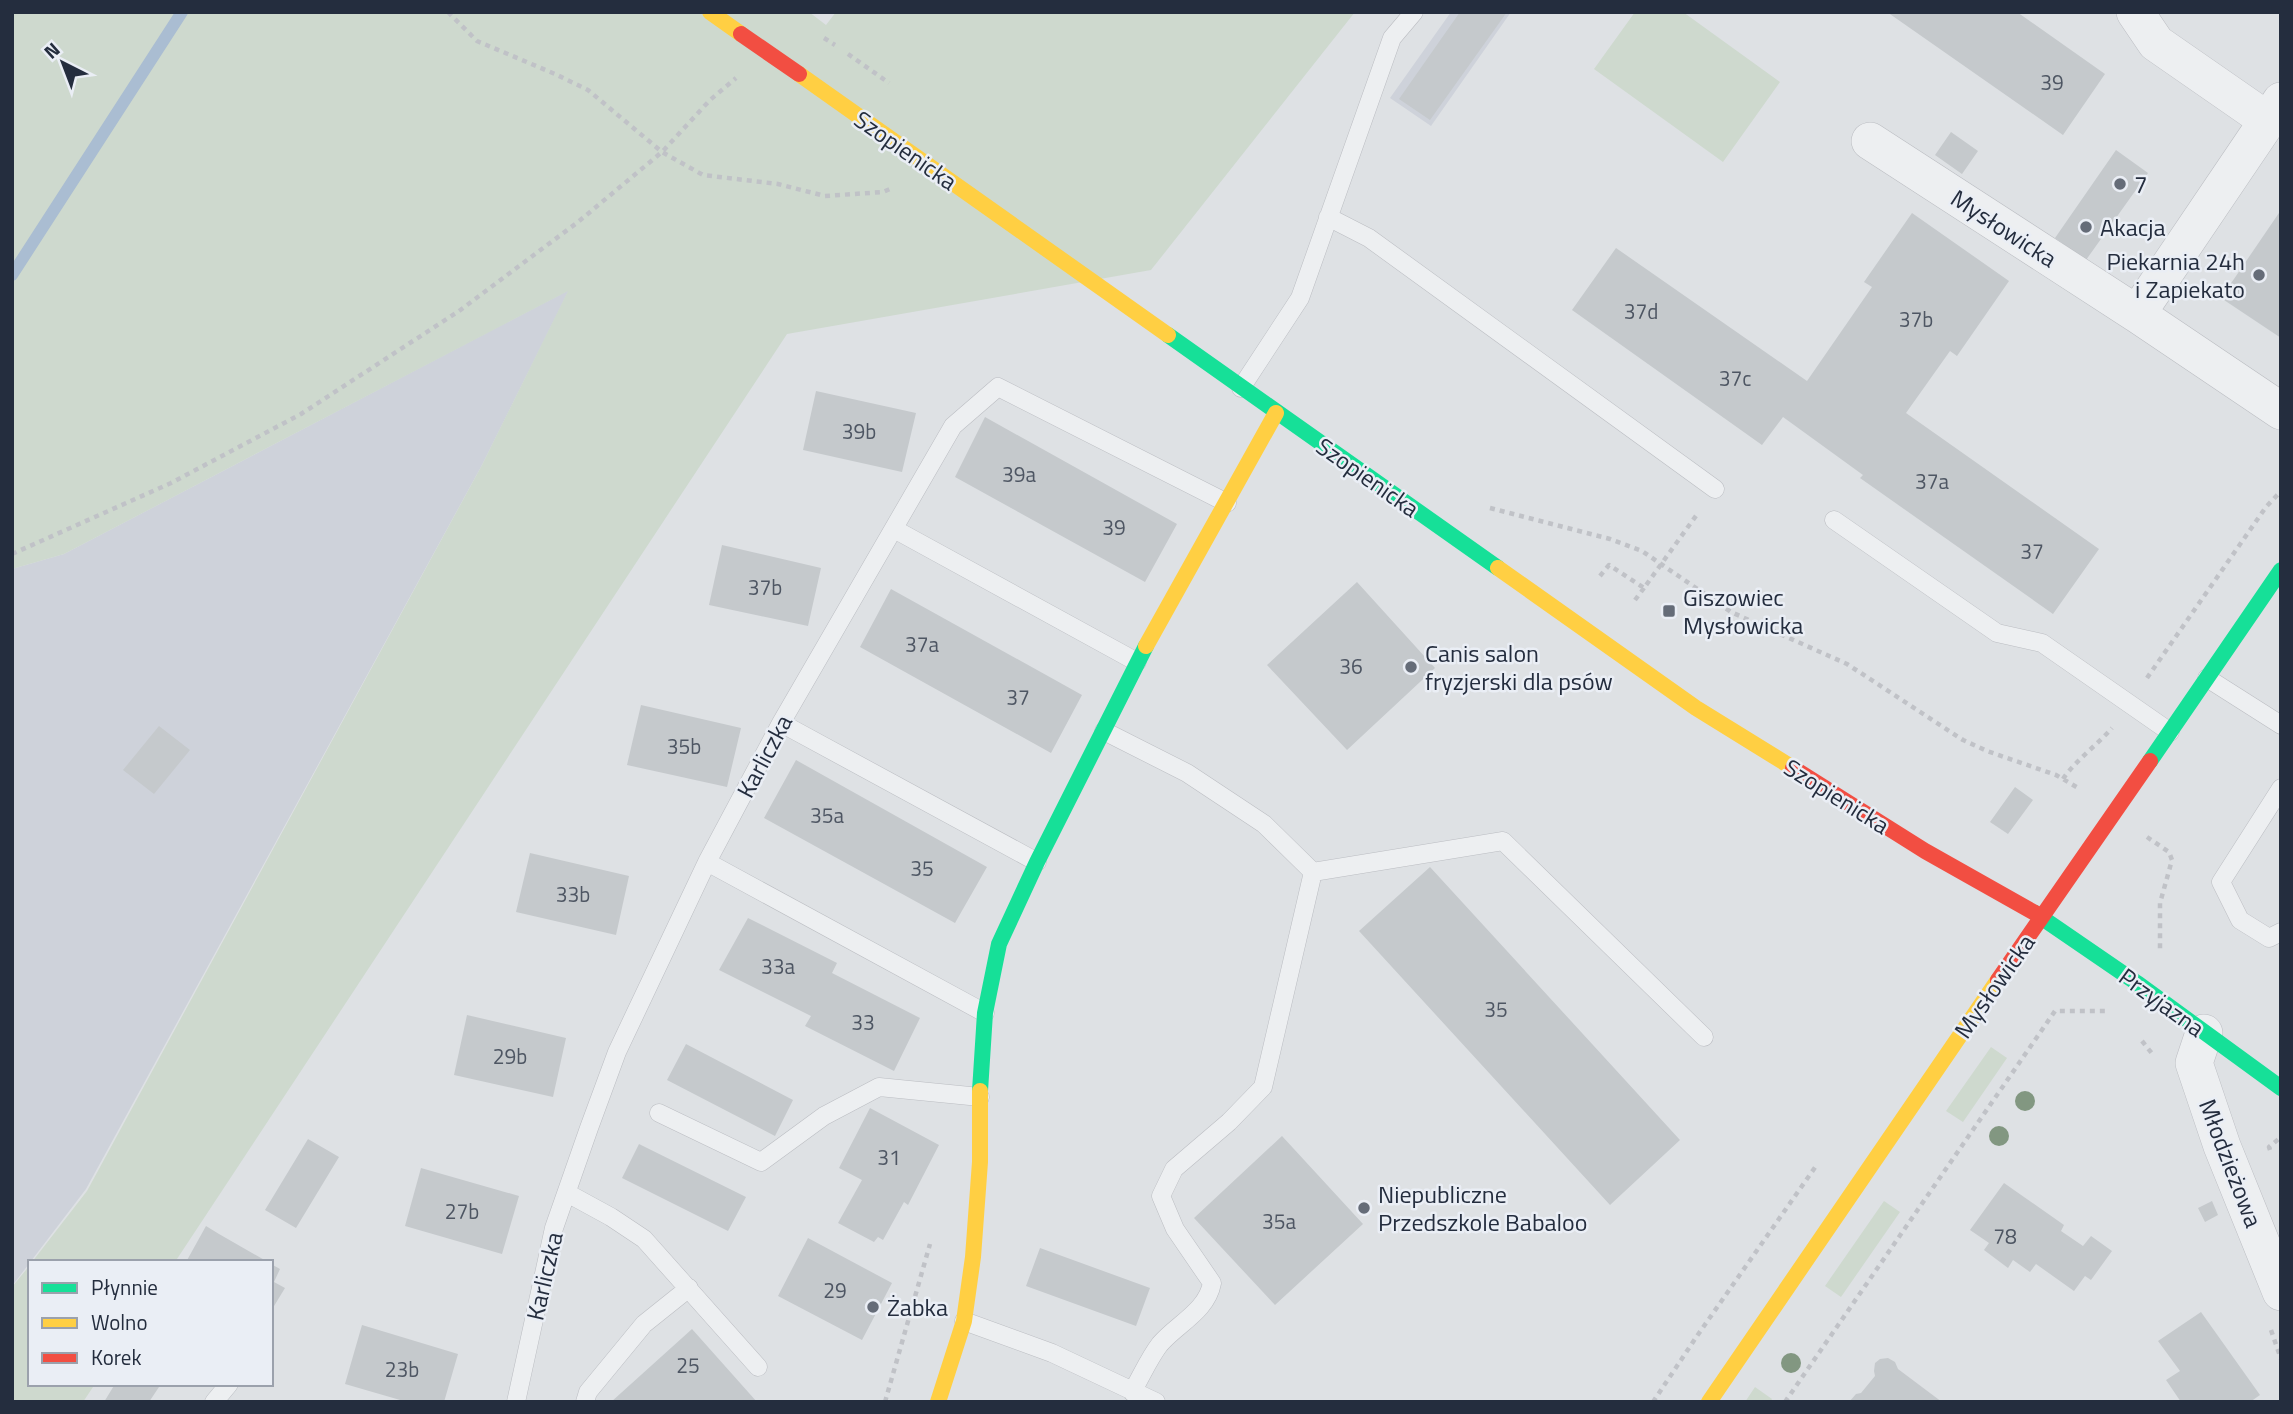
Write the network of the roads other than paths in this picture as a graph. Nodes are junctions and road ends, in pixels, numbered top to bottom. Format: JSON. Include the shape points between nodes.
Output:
{"nodes":[{"id":1,"x":710,"y":12,"type":"edge"},
{"id":2,"x":1414,"y":12,"type":"edge"},
{"id":3,"x":2135,"y":12,"type":"edge"},
{"id":4,"x":2274,"y":111,"type":"edge"},
{"id":5,"x":1870,"y":141,"type":"dead end"},
{"id":6,"x":1328,"y":217,"type":"junction"},
{"id":7,"x":2137,"y":314,"type":"junction"},
{"id":8,"x":1241,"y":388,"type":"junction"},
{"id":9,"x":2281,"y":411,"type":"edge"},
{"id":10,"x":1276,"y":413,"type":"junction"},
{"id":11,"x":1715,"y":489,"type":"road end"},
{"id":12,"x":1227,"y":503,"type":"junction"},
{"id":13,"x":1834,"y":520,"type":"dead end"},
{"id":14,"x":894,"y":529,"type":"junction"},
{"id":15,"x":2281,"y":570,"type":"edge"},
{"id":16,"x":1137,"y":662,"type":"junction"},
{"id":17,"x":2207,"y":678,"type":"junction"},
{"id":18,"x":781,"y":723,"type":"junction"},
{"id":19,"x":2281,"y":725,"type":"edge"},
{"id":20,"x":1104,"y":731,"type":"junction"},
{"id":21,"x":2171,"y":732,"type":"junction"},
{"id":22,"x":2281,"y":788,"type":"edge"},
{"id":23,"x":707,"y":862,"type":"junction"},
{"id":24,"x":1038,"y":862,"type":"junction"},
{"id":25,"x":1313,"y":872,"type":"junction"},
{"id":26,"x":2043,"y":917,"type":"junction"},
{"id":27,"x":2281,"y":932,"type":"edge"},
{"id":28,"x":985,"y":1013,"type":"junction"},
{"id":29,"x":2204,"y":1033,"type":"junction"},
{"id":30,"x":1704,"y":1037,"type":"dead end"},
{"id":31,"x":2281,"y":1088,"type":"edge"},
{"id":32,"x":979,"y":1097,"type":"junction"},
{"id":33,"x":659,"y":1113,"type":"dead end"},
{"id":34,"x":567,"y":1193,"type":"junction"},
{"id":35,"x":689,"y":1288,"type":"junction"},
{"id":36,"x":2281,"y":1292,"type":"edge"},
{"id":37,"x":964,"y":1321,"type":"junction"},
{"id":38,"x":758,"y":1367,"type":"dead end"},
{"id":39,"x":227,"y":1386,"type":"edge"},
{"id":40,"x":1132,"y":1392,"type":"junction"},
{"id":41,"x":214,"y":1402,"type":"edge"},
{"id":42,"x":516,"y":1402,"type":"edge"},
{"id":43,"x":584,"y":1402,"type":"edge"},
{"id":44,"x":938,"y":1402,"type":"edge"},
{"id":45,"x":1156,"y":1402,"type":"edge"},
{"id":46,"x":1709,"y":1402,"type":"edge"}],
"edges":[{"from":1,"to":8,"type":"street","name":"Szopienicka","bridge":true},
{"from":2,"to":6,"type":"lane","via":[[1392,38]]},
{"from":3,"to":4,"type":"street","via":[[2156,43]]},
{"from":4,"to":7,"type":"street"},
{"from":5,"to":7,"type":"street","name":"Mysłowicka"},
{"from":6,"to":8,"type":"lane","via":[[1300,298]]},
{"from":6,"to":11,"type":"lane","via":[[1369,238]]},
{"from":7,"to":9,"type":"street","name":"Mysłowicka"},
{"from":8,"to":10,"type":"street","name":"Szopienicka"},
{"from":10,"to":12,"type":"street"},
{"from":10,"to":26,"type":"street","name":"Szopienicka","via":[[1696,708],[1925,851]]},
{"from":12,"to":14,"type":"lane","name":"Karliczka","via":[[998,387],[953,426]]},
{"from":12,"to":16,"type":"street"},
{"from":13,"to":21,"type":"lane","via":[[1997,633],[2042,643]]},
{"from":14,"to":16,"type":"lane"},
{"from":14,"to":18,"type":"lane","name":"Karliczka"},
{"from":15,"to":17,"type":"street","name":"Mysłowicka"},
{"from":16,"to":20,"type":"street"},
{"from":17,"to":19,"type":"lane"},
{"from":17,"to":21,"type":"street","name":"Mysłowicka"},
{"from":18,"to":23,"type":"lane","name":"Karliczka"},
{"from":18,"to":24,"type":"lane"},
{"from":20,"to":24,"type":"street"},
{"from":20,"to":25,"type":"lane","via":[[1187,773],[1264,824]]},
{"from":21,"to":26,"type":"street","name":"Mysłowicka"},
{"from":22,"to":27,"type":"lane","via":[[2221,882],[2239,919],[2269,938]]},
{"from":23,"to":28,"type":"lane"},
{"from":23,"to":34,"type":"lane","name":"Karliczka","via":[[617,1052]]},
{"from":24,"to":28,"type":"street","via":[[999,944]]},
{"from":25,"to":30,"type":"lane","via":[[1503,841]]},
{"from":25,"to":40,"type":"lane","via":[[1263,1087],[1174,1169],[1161,1196],[1175,1229],[1212,1283],[1209,1295],[1159,1345]]},
{"from":26,"to":29,"type":"street","name":"Przyjazna"},
{"from":26,"to":46,"type":"street","name":"Mysłowicka"},
{"from":28,"to":32,"type":"street"},
{"from":29,"to":31,"type":"street","name":"Przyjazna"},
{"from":29,"to":36,"type":"street","name":"Młodzieżowa","via":[[2194,1063]]},
{"from":32,"to":33,"type":"lane","via":[[879,1087],[824,1116],[761,1162]]},
{"from":32,"to":37,"type":"street","via":[[980,1162]]},
{"from":34,"to":35,"type":"lane","via":[[644,1239]]},
{"from":34,"to":42,"type":"lane","name":"Karliczka","via":[[554,1228]]},
{"from":35,"to":38,"type":"lane"},
{"from":35,"to":43,"type":"lane","via":[[644,1324]]},
{"from":37,"to":40,"type":"lane","via":[[1052,1353]]},
{"from":37,"to":44,"type":"street"},
{"from":39,"to":41,"type":"lane"},
{"from":40,"to":45,"type":"lane"}]}
